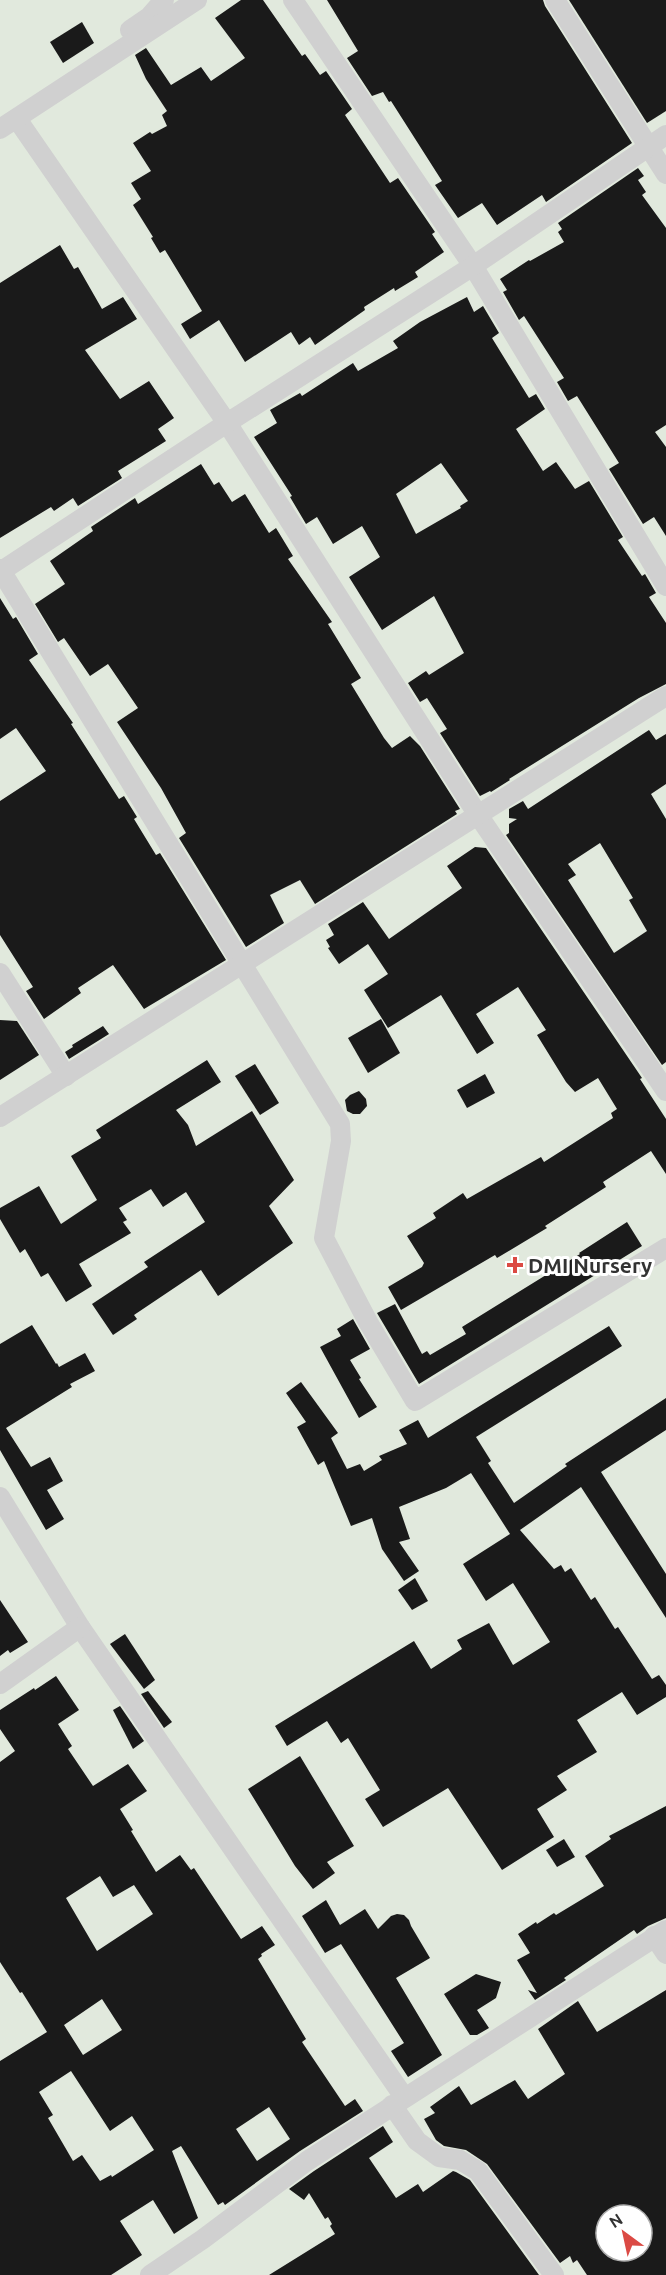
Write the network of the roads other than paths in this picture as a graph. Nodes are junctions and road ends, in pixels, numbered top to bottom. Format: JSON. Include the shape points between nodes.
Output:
{"nodes":[{"id":1,"x":164,"y":0,"type":"edge"},
{"id":2,"x":197,"y":0,"type":"edge"},
{"id":3,"x":293,"y":0,"type":"edge"},
{"id":4,"x":555,"y":0,"type":"edge"},
{"id":5,"x":6,"y":121,"type":"edge"},
{"id":6,"x":666,"y":135,"type":"edge"},
{"id":7,"x":649,"y":146,"type":"junction"},
{"id":8,"x":666,"y":174,"type":"edge"},
{"id":9,"x":473,"y":266,"type":"junction"},
{"id":10,"x":227,"y":423,"type":"junction"},
{"id":11,"x":0,"y":570,"type":"edge"},
{"id":12,"x":666,"y":586,"type":"edge"},
{"id":13,"x":666,"y":696,"type":"edge"},
{"id":14,"x":478,"y":815,"type":"junction"},
{"id":15,"x":243,"y":964,"type":"junction"},
{"id":16,"x":0,"y":973,"type":"edge"},
{"id":17,"x":66,"y":1076,"type":"junction"},
{"id":18,"x":666,"y":1091,"type":"edge"},
{"id":19,"x":0,"y":1117,"type":"edge"},
{"id":20,"x":666,"y":1248,"type":"edge"},
{"id":21,"x":0,"y":1497,"type":"edge"},
{"id":22,"x":80,"y":1627,"type":"junction"},
{"id":23,"x":0,"y":1684,"type":"edge"},
{"id":24,"x":660,"y":1934,"type":"edge"},
{"id":25,"x":666,"y":1954,"type":"edge"},
{"id":26,"x":398,"y":2101,"type":"junction"},
{"id":27,"x":150,"y":2275,"type":"edge"},
{"id":28,"x":554,"y":2275,"type":"edge"}],
"edges":[{"from":1,"to":5,"type":"street","via":[[149,17]]},
{"from":2,"to":5,"type":"street"},
{"from":3,"to":9,"type":"street"},
{"from":4,"to":7,"type":"street"},
{"from":5,"to":10,"type":"street"},
{"from":6,"to":7,"type":"street"},
{"from":7,"to":8,"type":"street"},
{"from":7,"to":9,"type":"street"},
{"from":9,"to":10,"type":"street"},
{"from":9,"to":12,"type":"street"},
{"from":10,"to":11,"type":"street"},
{"from":10,"to":14,"type":"street"},
{"from":11,"to":15,"type":"street"},
{"from":13,"to":14,"type":"street"},
{"from":14,"to":15,"type":"street"},
{"from":14,"to":18,"type":"street"},
{"from":15,"to":17,"type":"street"},
{"from":15,"to":20,"type":"street","via":[[340,1124],[341,1141],[324,1238],[415,1401]]},
{"from":16,"to":17,"type":"street"},
{"from":17,"to":19,"type":"street"},
{"from":21,"to":22,"type":"street"},
{"from":22,"to":23,"type":"street"},
{"from":22,"to":26,"type":"street"},
{"from":24,"to":25,"type":"street"},
{"from":24,"to":26,"type":"street"},
{"from":26,"to":27,"type":"street","via":[[307,2161]]},
{"from":26,"to":28,"type":"street","via":[[417,2141],[439,2157],[460,2160],[478,2171]]}]}
